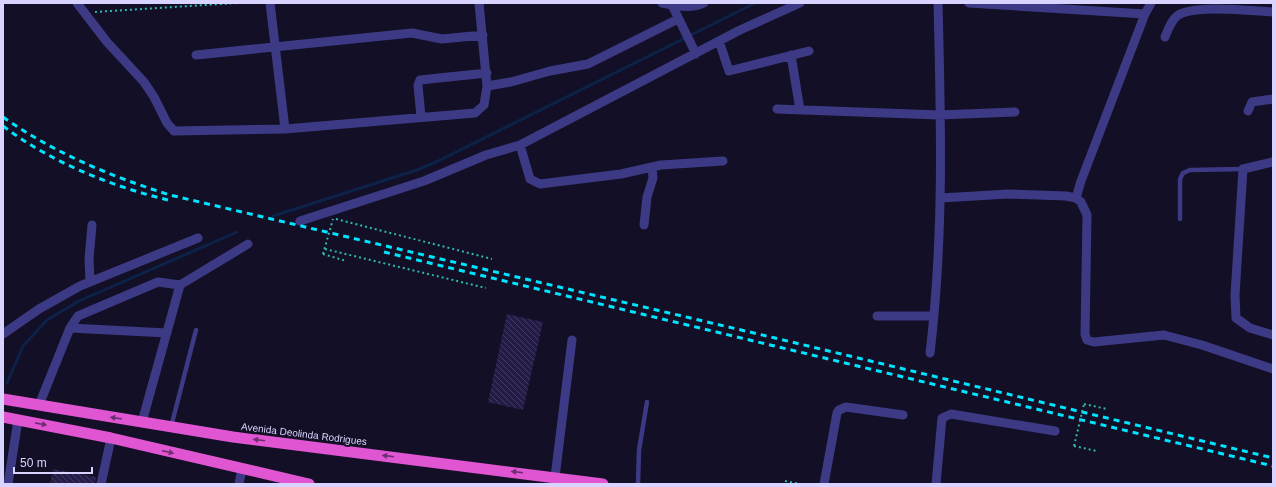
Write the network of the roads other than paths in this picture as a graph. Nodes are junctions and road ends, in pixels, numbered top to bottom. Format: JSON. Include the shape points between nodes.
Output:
{"nodes":[{"id":1,"x":77,"y":3,"type":"edge"},
{"id":2,"x":270,"y":3,"type":"edge"},
{"id":3,"x":479,"y":3,"type":"edge"},
{"id":4,"x":662,"y":3,"type":"edge"},
{"id":5,"x":704,"y":3,"type":"edge"},
{"id":6,"x":800,"y":3,"type":"edge"},
{"id":7,"x":938,"y":3,"type":"edge"},
{"id":8,"x":969,"y":3,"type":"edge"},
{"id":9,"x":1151,"y":3,"type":"edge"},
{"id":10,"x":672,"y":5,"type":"junction"},
{"id":11,"x":1273,"y":12,"type":"edge"},
{"id":12,"x":1145,"y":14,"type":"junction"},
{"id":13,"x":680,"y":23,"type":"junction"},
{"id":14,"x":483,"y":35,"type":"junction"},
{"id":15,"x":1165,"y":38,"type":"dead end"},
{"id":16,"x":719,"y":41,"type":"junction"},
{"id":17,"x":274,"y":47,"type":"junction"},
{"id":18,"x":694,"y":50,"type":"junction"},
{"id":19,"x":809,"y":51,"type":"dead end"},
{"id":20,"x":196,"y":55,"type":"dead end"},
{"id":21,"x":791,"y":55,"type":"junction"},
{"id":22,"x":487,"y":73,"type":"junction"},
{"id":23,"x":487,"y":86,"type":"junction"},
{"id":24,"x":1273,"y":99,"type":"edge"},
{"id":25,"x":777,"y":109,"type":"dead end"},
{"id":26,"x":800,"y":110,"type":"junction"},
{"id":27,"x":1248,"y":111,"type":"dead end"},
{"id":28,"x":1015,"y":112,"type":"dead end"},
{"id":29,"x":939,"y":115,"type":"junction"},
{"id":30,"x":421,"y":117,"type":"junction"},
{"id":31,"x":285,"y":129,"type":"junction"},
{"id":32,"x":520,"y":145,"type":"junction"},
{"id":33,"x":723,"y":161,"type":"dead end"},
{"id":34,"x":1273,"y":162,"type":"edge"},
{"id":35,"x":652,"y":166,"type":"junction"},
{"id":36,"x":1243,"y":169,"type":"junction"},
{"id":37,"x":941,"y":198,"type":"junction"},
{"id":38,"x":1076,"y":198,"type":"junction"},
{"id":39,"x":1180,"y":219,"type":"dead end"},
{"id":40,"x":300,"y":221,"type":"dead end"},
{"id":41,"x":92,"y":225,"type":"dead end"},
{"id":42,"x":644,"y":225,"type":"dead end"},
{"id":43,"x":198,"y":238,"type":"dead end"},
{"id":44,"x":248,"y":244,"type":"dead end"},
{"id":45,"x":90,"y":281,"type":"junction"},
{"id":46,"x":180,"y":285,"type":"junction"},
{"id":47,"x":877,"y":316,"type":"dead end"},
{"id":48,"x":934,"y":316,"type":"junction"},
{"id":49,"x":70,"y":328,"type":"junction"},
{"id":50,"x":196,"y":330,"type":"dead end"},
{"id":51,"x":167,"y":333,"type":"junction"},
{"id":52,"x":3,"y":334,"type":"edge"},
{"id":53,"x":1273,"y":335,"type":"edge"},
{"id":54,"x":572,"y":340,"type":"dead end"},
{"id":55,"x":930,"y":353,"type":"dead end"},
{"id":56,"x":1273,"y":370,"type":"edge"},
{"id":57,"x":3,"y":399,"type":"edge"},
{"id":58,"x":648,"y":402,"type":"dead end"},
{"id":59,"x":39,"y":405,"type":"junction"},
{"id":60,"x":903,"y":415,"type":"dead end"},
{"id":61,"x":3,"y":417,"type":"edge"},
{"id":62,"x":18,"y":420,"type":"junction"},
{"id":63,"x":142,"y":422,"type":"junction"},
{"id":64,"x":171,"y":427,"type":"junction"},
{"id":65,"x":1055,"y":431,"type":"dead end"},
{"id":66,"x":111,"y":438,"type":"junction"},
{"id":67,"x":242,"y":469,"type":"junction"},
{"id":68,"x":555,"y":477,"type":"junction"},
{"id":69,"x":8,"y":484,"type":"edge"},
{"id":70,"x":101,"y":484,"type":"edge"},
{"id":71,"x":239,"y":484,"type":"edge"},
{"id":72,"x":308,"y":484,"type":"edge"},
{"id":73,"x":565,"y":484,"type":"edge"},
{"id":74,"x":602,"y":484,"type":"edge"},
{"id":75,"x":638,"y":484,"type":"edge"},
{"id":76,"x":824,"y":484,"type":"edge"},
{"id":77,"x":936,"y":484,"type":"edge"}],
"edges":[{"from":1,"to":31,"type":"street","via":[[107,42],[144,82],[174,131]]},
{"from":2,"to":17,"type":"street"},
{"from":3,"to":14,"type":"street"},
{"from":4,"to":10,"type":"street"},
{"from":5,"to":10,"type":"street","via":[[695,6]]},
{"from":6,"to":16,"type":"street"},
{"from":7,"to":29,"type":"street"},
{"from":8,"to":12,"type":"street"},
{"from":9,"to":12,"type":"street"},
{"from":10,"to":13,"type":"street"},
{"from":11,"to":15,"type":"street","via":[[1195,10],[1179,15],[1172,22]]},
{"from":12,"to":38,"type":"street"},
{"from":13,"to":18,"type":"street"},
{"from":13,"to":23,"type":"street","via":[[588,64]]},
{"from":14,"to":17,"type":"street","via":[[438,39],[412,33]]},
{"from":14,"to":22,"type":"street"},
{"from":16,"to":18,"type":"street"},
{"from":16,"to":21,"type":"street","via":[[729,71]]},
{"from":17,"to":20,"type":"street"},
{"from":17,"to":31,"type":"street"},
{"from":18,"to":32,"type":"street"},
{"from":19,"to":21,"type":"street"},
{"from":21,"to":26,"type":"street"},
{"from":22,"to":23,"type":"street"},
{"from":22,"to":30,"type":"street","via":[[420,80],[418,85]]},
{"from":23,"to":30,"type":"street","via":[[484,105],[474,113]]},
{"from":24,"to":27,"type":"street","via":[[1252,102]]},
{"from":25,"to":26,"type":"street"},
{"from":26,"to":29,"type":"street"},
{"from":28,"to":29,"type":"street"},
{"from":29,"to":37,"type":"street"},
{"from":30,"to":31,"type":"street"},
{"from":32,"to":35,"type":"street","via":[[530,179],[540,184],[621,174]]},
{"from":32,"to":40,"type":"street","via":[[486,155],[424,181]]},
{"from":33,"to":35,"type":"street"},
{"from":34,"to":36,"type":"street"},
{"from":35,"to":42,"type":"street","via":[[653,178],[647,198]]},
{"from":36,"to":39,"type":"lane","via":[[1190,170],[1183,173],[1180,179]]},
{"from":36,"to":53,"type":"street","via":[[1235,295],[1236,318],[1250,328]]},
{"from":37,"to":38,"type":"street","via":[[1008,194]]},
{"from":37,"to":48,"type":"street"},
{"from":38,"to":56,"type":"street","via":[[1086,208],[1087,215],[1087,340],[1094,342],[1164,334]]},
{"from":41,"to":45,"type":"street"},
{"from":43,"to":45,"type":"street"},
{"from":44,"to":46,"type":"street"},
{"from":45,"to":52,"type":"street","via":[[39,309]]},
{"from":46,"to":49,"type":"street","via":[[158,282],[78,316]]},
{"from":46,"to":51,"type":"street"},
{"from":47,"to":48,"type":"street"},
{"from":48,"to":55,"type":"street"},
{"from":49,"to":51,"type":"street"},
{"from":49,"to":59,"type":"street"},
{"from":50,"to":64,"type":"lane"},
{"from":51,"to":63,"type":"street"},
{"from":54,"to":68,"type":"street"},
{"from":57,"to":59,"type":"highway","name":"Avenida Deolinda Rodrigues"},
{"from":58,"to":75,"type":"lane","via":[[639,450]]},
{"from":63,"to":59,"type":"highway","name":"Avenida Deolinda Rodrigues","one_way":true},
{"from":60,"to":76,"type":"street","via":[[846,407],[839,410]]},
{"from":61,"to":62,"type":"highway"},
{"from":62,"to":66,"type":"highway","one_way":true},
{"from":62,"to":69,"type":"street"},
{"from":63,"to":64,"type":"highway","name":"Avenida Deolinda Rodrigues"},
{"from":68,"to":64,"type":"highway","name":"Avenida Deolinda Rodrigues","one_way":true},
{"from":65,"to":77,"type":"street","via":[[951,414],[942,418]]},
{"from":66,"to":67,"type":"highway","one_way":true},
{"from":66,"to":70,"type":"street"},
{"from":67,"to":71,"type":"street"},
{"from":67,"to":72,"type":"highway"},
{"from":68,"to":73,"type":"highway"},
{"from":68,"to":74,"type":"highway","name":"Avenida Deolinda Rodrigues"}]}
